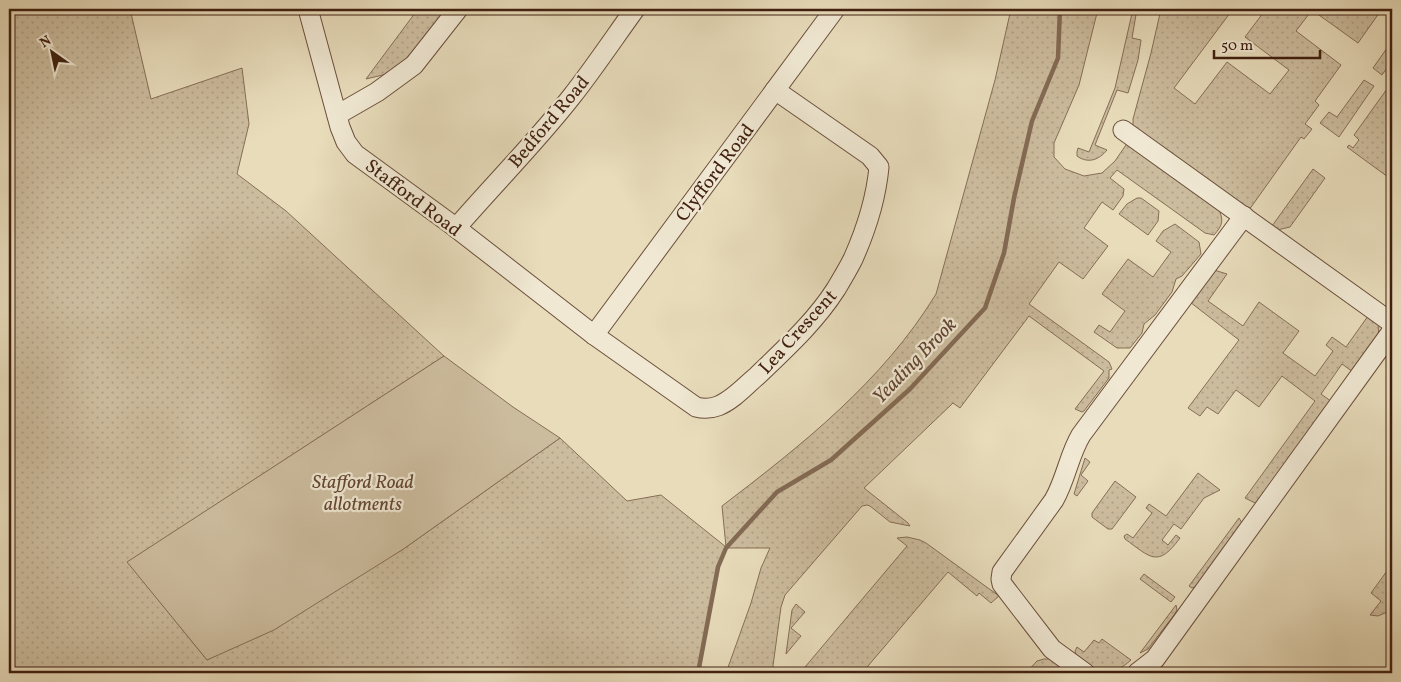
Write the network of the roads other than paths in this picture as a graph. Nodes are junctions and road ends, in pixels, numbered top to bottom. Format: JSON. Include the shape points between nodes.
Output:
{"nodes":[{"id":1,"x":308,"y":9,"type":"edge"},
{"id":2,"x":458,"y":9,"type":"edge"},
{"id":3,"x":635,"y":9,"type":"edge"},
{"id":4,"x":835,"y":9,"type":"edge"},
{"id":5,"x":775,"y":90,"type":"junction"},
{"id":6,"x":337,"y":115,"type":"junction"},
{"id":7,"x":1123,"y":130,"type":"dead end"},
{"id":8,"x":1244,"y":216,"type":"junction"},
{"id":9,"x":456,"y":228,"type":"junction"},
{"id":10,"x":1392,"y":324,"type":"edge"},
{"id":11,"x":1392,"y":331,"type":"edge"},
{"id":12,"x":594,"y":335,"type":"junction"},
{"id":13,"x":1085,"y":673,"type":"edge"},
{"id":14,"x":1137,"y":673,"type":"edge"}],
"edges":[{"from":1,"to":6,"type":"street","name":"Stafford Road"},
{"from":2,"to":6,"type":"street","via":[[414,65]]},
{"from":3,"to":9,"type":"street","name":"Bedford Road","via":[[572,95]]},
{"from":4,"to":5,"type":"street","name":"Clyfford Road"},
{"from":5,"to":12,"type":"street","name":"Clyfford Road"},
{"from":5,"to":12,"type":"street","name":"Lea Crescent","via":[[870,156],[879,167],[863,233],[832,295],[791,343],[754,378],[719,406],[705,410],[696,407]]},
{"from":6,"to":9,"type":"street","name":"Stafford Road","via":[[346,142],[355,154]]},
{"from":7,"to":8,"type":"street"},
{"from":8,"to":10,"type":"street"},
{"from":8,"to":13,"type":"street","via":[[1081,435],[1054,500],[1002,572],[1002,584],[1052,649]]},
{"from":9,"to":12,"type":"street","name":"Stafford Road"},
{"from":11,"to":14,"type":"street","via":[[1155,659]]}]}
